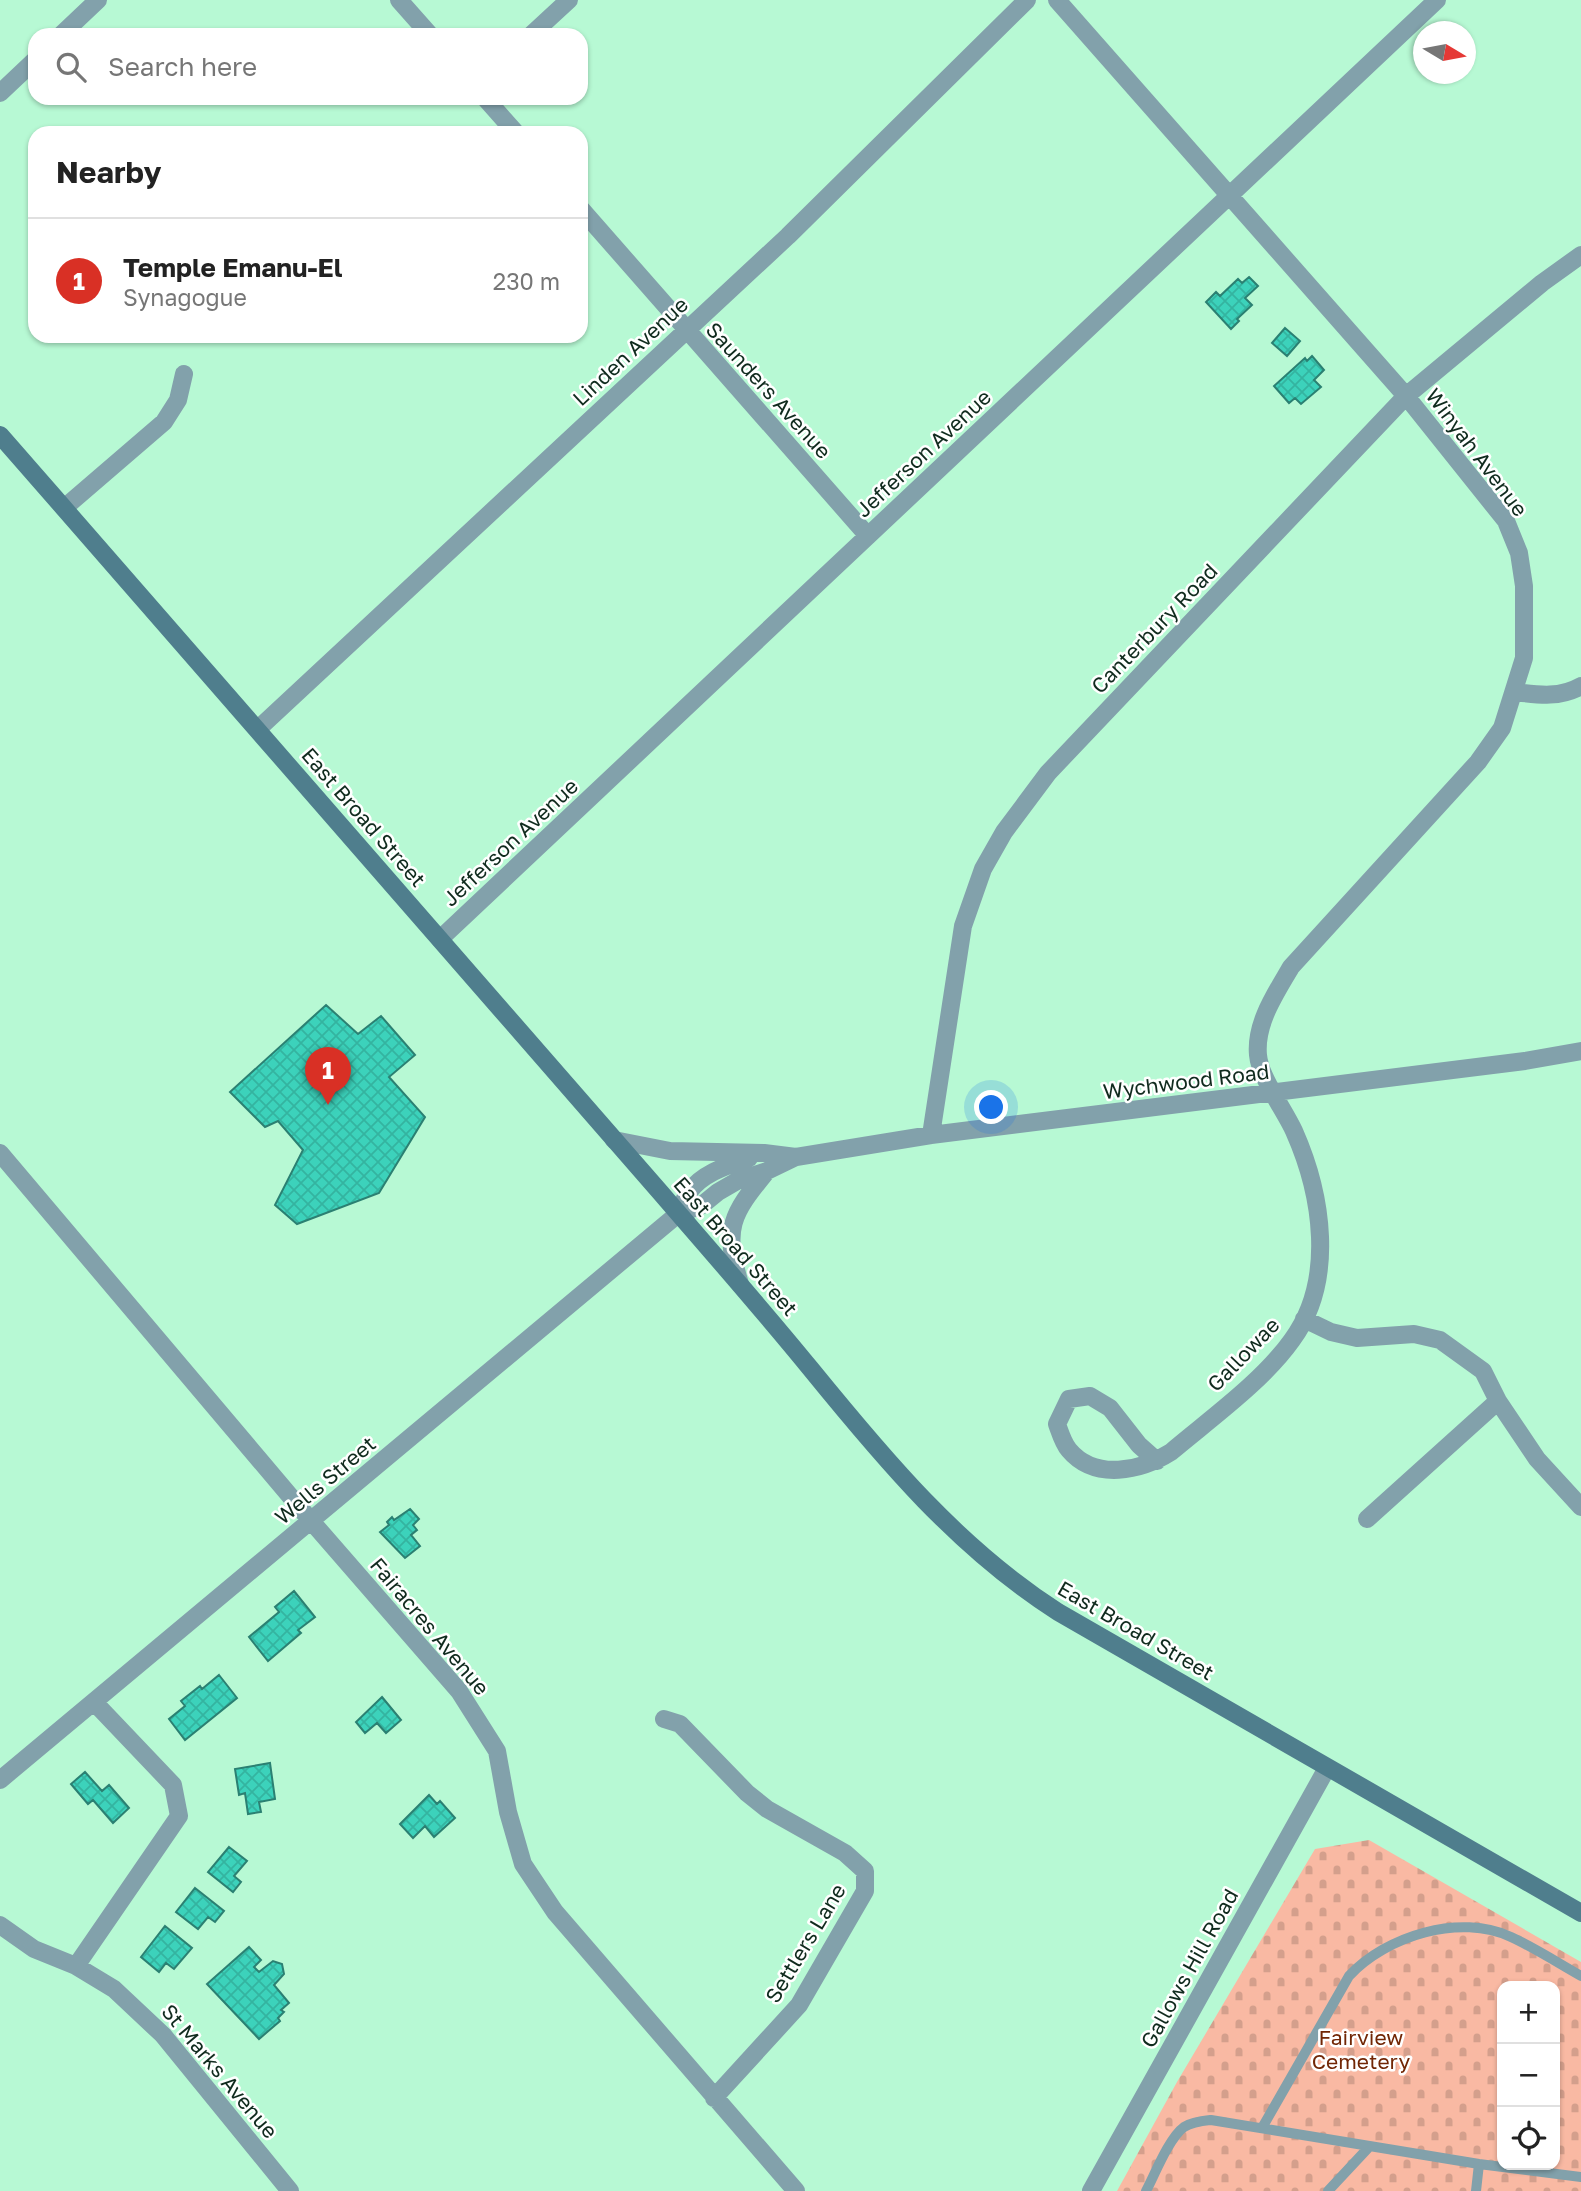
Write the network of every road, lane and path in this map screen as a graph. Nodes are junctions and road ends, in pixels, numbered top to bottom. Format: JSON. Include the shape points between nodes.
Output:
{"nodes":[{"id":1,"x":98,"y":0,"type":"edge"},
{"id":2,"x":399,"y":0,"type":"edge"},
{"id":3,"x":569,"y":0,"type":"edge"},
{"id":4,"x":1027,"y":0,"type":"edge"},
{"id":5,"x":1057,"y":0,"type":"edge"},
{"id":6,"x":1437,"y":0,"type":"edge"},
{"id":7,"x":68,"y":28,"type":"edge"},
{"id":8,"x":424,"y":28,"type":"edge"},
{"id":9,"x":539,"y":28,"type":"edge"},
{"id":10,"x":28,"y":67,"type":"edge"},
{"id":11,"x":0,"y":93,"type":"edge"},
{"id":12,"x":491,"y":105,"type":"edge"},
{"id":13,"x":510,"y":126,"type":"edge"},
{"id":14,"x":1229,"y":195,"type":"junction"},
{"id":15,"x":588,"y":217,"type":"edge"},
{"id":16,"x":1579,"y":259,"type":"edge"},
{"id":17,"x":686,"y":330,"type":"junction"},
{"id":18,"x":184,"y":374,"type":"dead end"},
{"id":19,"x":1406,"y":396,"type":"junction"},
{"id":20,"x":0,"y":435,"type":"edge"},
{"id":21,"x":64,"y":508,"type":"junction"},
{"id":22,"x":868,"y":536,"type":"junction"},
{"id":23,"x":1581,"y":686,"type":"edge"},
{"id":24,"x":1515,"y":692,"type":"junction"},
{"id":25,"x":258,"y":729,"type":"junction"},
{"id":26,"x":440,"y":939,"type":"junction"},
{"id":27,"x":1578,"y":1055,"type":"edge"},
{"id":28,"x":1273,"y":1093,"type":"junction"},
{"id":29,"x":931,"y":1135,"type":"junction"},
{"id":30,"x":614,"y":1140,"type":"junction"},
{"id":31,"x":0,"y":1153,"type":"edge"},
{"id":32,"x":765,"y":1162,"type":"junction"},
{"id":33,"x":678,"y":1214,"type":"junction"},
{"id":34,"x":740,"y":1284,"type":"junction"},
{"id":35,"x":1304,"y":1320,"type":"junction"},
{"id":36,"x":1498,"y":1401,"type":"junction"},
{"id":37,"x":1157,"y":1461,"type":"junction"},
{"id":38,"x":1581,"y":1507,"type":"edge"},
{"id":39,"x":1367,"y":1519,"type":"dead end"},
{"id":40,"x":312,"y":1522,"type":"junction"},
{"id":41,"x":94,"y":1702,"type":"junction"},
{"id":42,"x":664,"y":1719,"type":"dead end"},
{"id":43,"x":1327,"y":1768,"type":"junction"},
{"id":44,"x":0,"y":1780,"type":"edge"},
{"id":45,"x":1581,"y":1913,"type":"edge"},
{"id":46,"x":0,"y":1925,"type":"edge"},
{"id":47,"x":76,"y":1966,"type":"junction"},
{"id":48,"x":1581,"y":1976,"type":"edge"},
{"id":49,"x":714,"y":2098,"type":"junction"},
{"id":50,"x":1262,"y":2128,"type":"junction"},
{"id":51,"x":1369,"y":2147,"type":"junction"},
{"id":52,"x":1479,"y":2164,"type":"junction"},
{"id":53,"x":1581,"y":2177,"type":"edge"},
{"id":54,"x":290,"y":2191,"type":"edge"},
{"id":55,"x":796,"y":2191,"type":"edge"},
{"id":56,"x":1091,"y":2191,"type":"edge"},
{"id":57,"x":1146,"y":2191,"type":"edge"},
{"id":58,"x":1328,"y":2191,"type":"edge"},
{"id":59,"x":1476,"y":2191,"type":"edge"}],
"edges":[{"from":1,"to":7,"type":"street"},
{"from":2,"to":8,"type":"street"},
{"from":3,"to":9,"type":"street"},
{"from":4,"to":17,"type":"street","name":"Linden Avenue"},
{"from":5,"to":14,"type":"street","name":"Winyah Avenue"},
{"from":6,"to":14,"type":"street","name":"Jefferson Avenue"},
{"from":10,"to":11,"type":"street"},
{"from":12,"to":13,"type":"street"},
{"from":14,"to":19,"type":"street","name":"Winyah Avenue"},
{"from":14,"to":22,"type":"street","name":"Jefferson Avenue"},
{"from":15,"to":17,"type":"street","name":"Saunders Avenue"},
{"from":16,"to":19,"type":"street","name":"Canterbury Road"},
{"from":17,"to":22,"type":"street","name":"Saunders Avenue"},
{"from":17,"to":25,"type":"street","name":"Linden Avenue"},
{"from":18,"to":21,"type":"street","via":[[178,400],[164,422]]},
{"from":19,"to":24,"type":"street","name":"Winyah Avenue","via":[[1506,522],[1518,553],[1525,618],[1524,658]]},
{"from":19,"to":29,"type":"street","name":"Canterbury Road","via":[[1048,773],[1004,832],[983,869],[963,926]]},
{"from":20,"to":21,"type":"street","name":"East Broad Street"},
{"from":21,"to":25,"type":"street","name":"East Broad Street"},
{"from":22,"to":26,"type":"street","name":"Jefferson Avenue"},
{"from":23,"to":24,"type":"street","via":[[1549,696]]},
{"from":24,"to":28,"type":"street","name":"Winyah Avenue","via":[[1502,728],[1478,762],[1292,967],[1274,995],[1259,1032],[1258,1057]]},
{"from":25,"to":26,"type":"street","name":"East Broad Street"},
{"from":26,"to":30,"type":"street","name":"East Broad Street"},
{"from":27,"to":28,"type":"street","name":"Wychwood Road"},
{"from":28,"to":29,"type":"street","name":"Wychwood Road"},
{"from":28,"to":35,"type":"street","name":"Gallowae","via":[[1294,1131],[1315,1189],[1321,1238],[1318,1278]]},
{"from":29,"to":32,"type":"street","name":"Wychwood Road"},
{"from":30,"to":32,"type":"street","name":"Wychwood Road"},
{"from":30,"to":33,"type":"street","name":"East Broad Street"},
{"from":31,"to":40,"type":"street","name":"Fairacres Avenue"},
{"from":32,"to":33,"type":"street","name":"Wychwood Road","via":[[702,1205]]},
{"from":32,"to":34,"type":"street","name":"Wychwood Road","via":[[735,1218],[731,1254]]},
{"from":33,"to":34,"type":"street","name":"East Broad Street"},
{"from":33,"to":40,"type":"street","name":"Wells Street"},
{"from":34,"to":43,"type":"street","name":"East Broad Street","via":[[863,1434],[996,1569],[1058,1612]]},
{"from":35,"to":36,"type":"street","via":[[1357,1338],[1414,1334],[1440,1340],[1483,1371]]},
{"from":35,"to":37,"type":"street","name":"Gallowae","via":[[1292,1341],[1255,1380]]},
{"from":36,"to":38,"type":"street","via":[[1537,1459]]},
{"from":36,"to":39,"type":"street"},
{"from":37,"to":37,"type":"street","name":"Gallowae","via":[[1111,1408],[1090,1396],[1069,1399],[1056,1424],[1068,1449],[1083,1463],[1103,1471]]},
{"from":40,"to":41,"type":"street","name":"Wells Street"},
{"from":40,"to":49,"type":"street","name":"Fairacres Avenue","via":[[459,1690],[497,1751],[523,1864],[555,1912]]},
{"from":41,"to":44,"type":"street","name":"Wells Street"},
{"from":41,"to":47,"type":"street","via":[[173,1784],[179,1816]]},
{"from":42,"to":49,"type":"street","name":"Settlers Lane","via":[[680,1724],[767,1810],[845,1853],[865,1871],[865,1891],[799,2005]]},
{"from":43,"to":45,"type":"street","name":"East Broad Street"},
{"from":43,"to":56,"type":"street","name":"Gallows Hill Road"},
{"from":46,"to":47,"type":"street","name":"St Marks Avenue","via":[[34,1949]]},
{"from":47,"to":54,"type":"street","name":"St Marks Avenue","via":[[114,1989],[163,2035]]},
{"from":48,"to":50,"type":"lane","via":[[1510,1936],[1488,1930],[1431,1930],[1404,1938],[1359,1964],[1349,1976]]},
{"from":49,"to":55,"type":"street","name":"Fairacres Avenue"},
{"from":50,"to":51,"type":"lane"},
{"from":50,"to":57,"type":"lane","via":[[1211,2120],[1184,2127]]},
{"from":51,"to":52,"type":"lane"},
{"from":51,"to":58,"type":"lane"},
{"from":52,"to":53,"type":"lane"},
{"from":52,"to":59,"type":"lane"}]}
